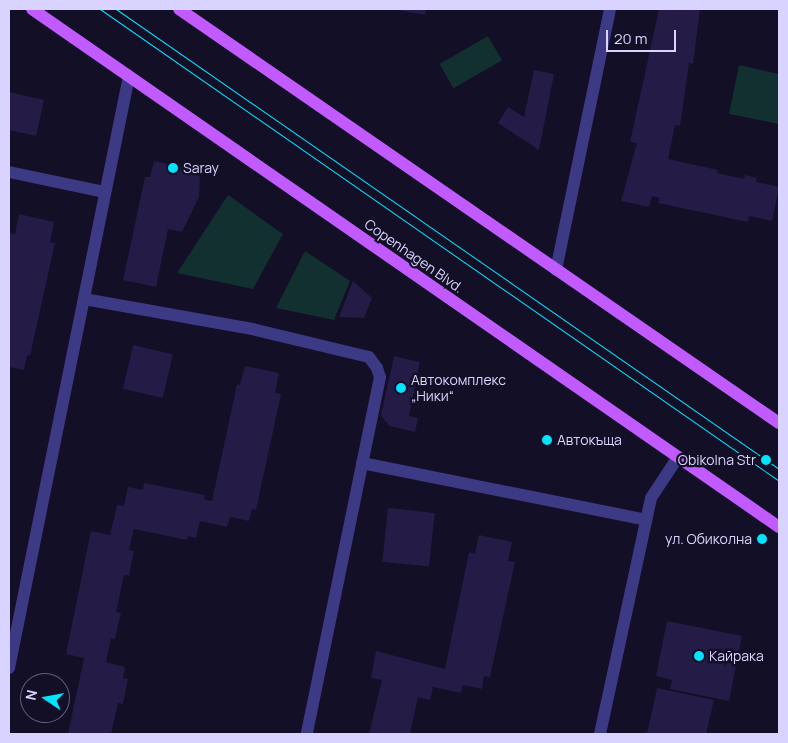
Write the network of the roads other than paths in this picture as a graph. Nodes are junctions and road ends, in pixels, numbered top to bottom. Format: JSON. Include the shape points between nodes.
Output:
{"nodes":[{"id":1,"x":32,"y":9,"type":"edge"},
{"id":2,"x":179,"y":9,"type":"edge"},
{"id":3,"x":610,"y":9,"type":"edge"},
{"id":4,"x":129,"y":76,"type":"junction"},
{"id":5,"x":9,"y":172,"type":"edge"},
{"id":6,"x":105,"y":192,"type":"junction"},
{"id":7,"x":556,"y":270,"type":"junction"},
{"id":8,"x":84,"y":298,"type":"junction"},
{"id":9,"x":779,"y":423,"type":"edge"},
{"id":10,"x":678,"y":457,"type":"junction"},
{"id":11,"x":362,"y":463,"type":"junction"},
{"id":12,"x":646,"y":520,"type":"junction"},
{"id":13,"x":779,"y":528,"type":"edge"},
{"id":14,"x":9,"y":668,"type":"edge"},
{"id":15,"x":307,"y":734,"type":"edge"},
{"id":16,"x":600,"y":734,"type":"edge"}],
"edges":[{"from":1,"to":4,"type":"main road","name":"Copenhagen Blvd."},
{"from":2,"to":7,"type":"main road"},
{"from":3,"to":7,"type":"street"},
{"from":4,"to":6,"type":"street"},
{"from":4,"to":10,"type":"main road","name":"Copenhagen Blvd."},
{"from":5,"to":6,"type":"street"},
{"from":6,"to":8,"type":"street"},
{"from":7,"to":9,"type":"main road"},
{"from":8,"to":11,"type":"street","via":[[252,329],[369,357],[380,377]]},
{"from":8,"to":14,"type":"street"},
{"from":10,"to":12,"type":"street","via":[[652,498]]},
{"from":10,"to":13,"type":"main road","name":"Copenhagen Blvd."},
{"from":11,"to":12,"type":"street"},
{"from":11,"to":15,"type":"street"},
{"from":12,"to":16,"type":"street"}]}
